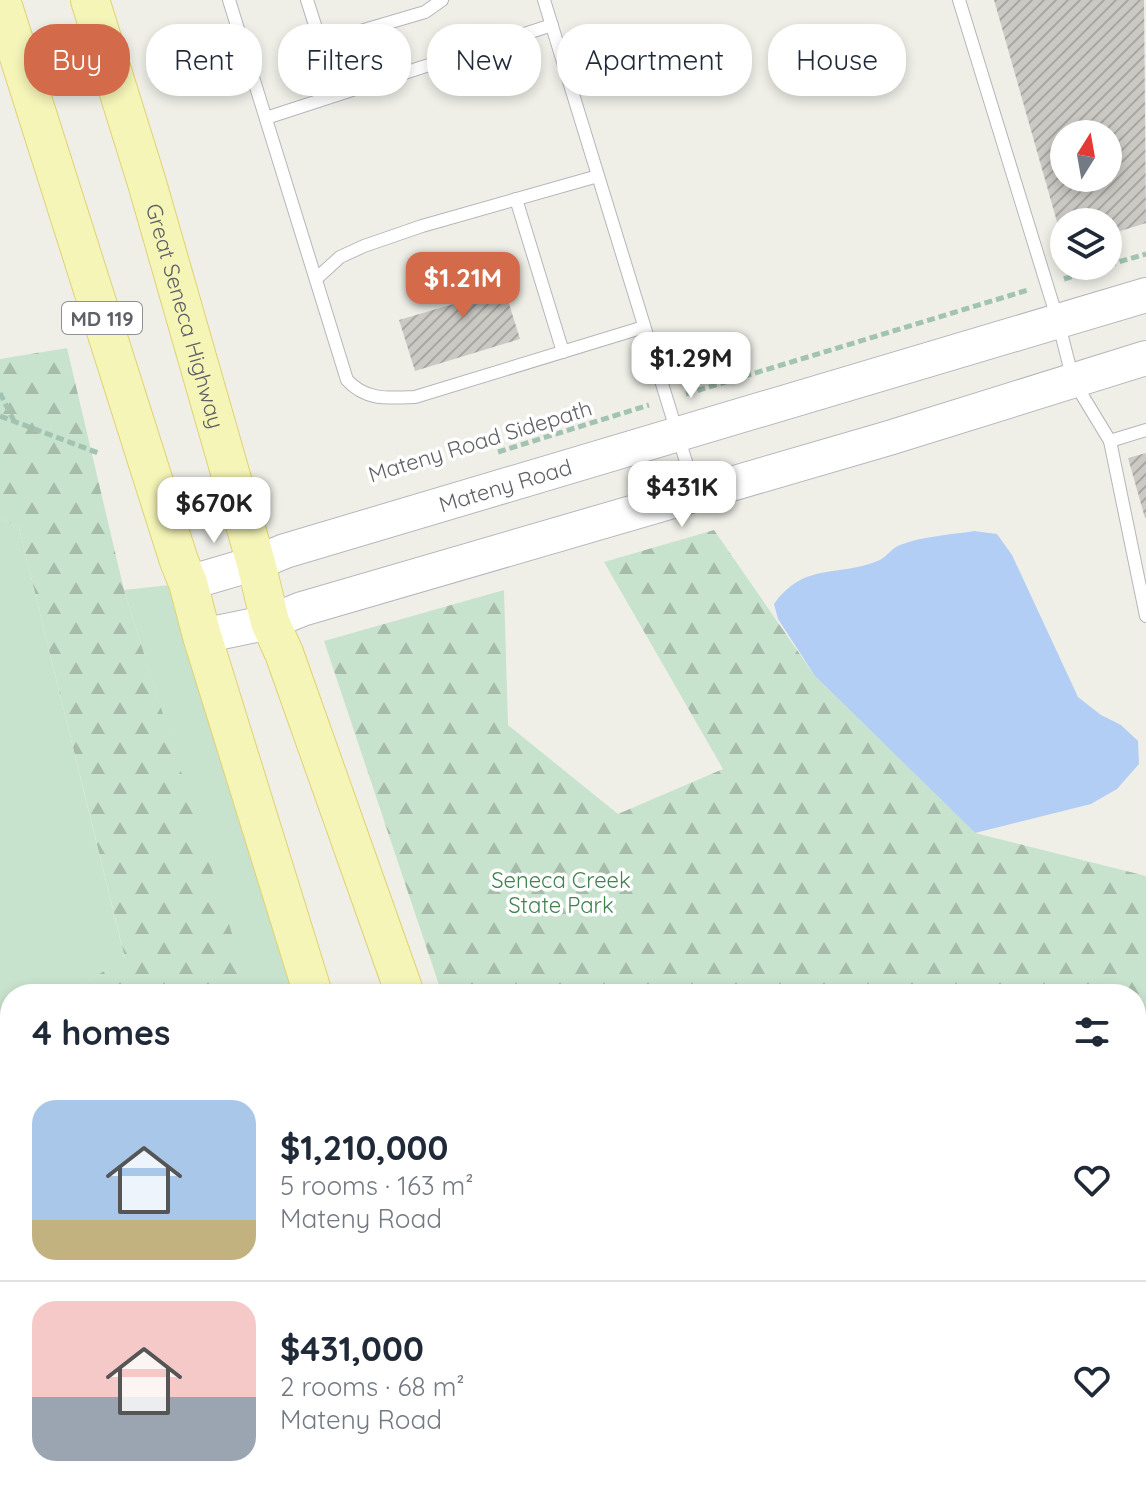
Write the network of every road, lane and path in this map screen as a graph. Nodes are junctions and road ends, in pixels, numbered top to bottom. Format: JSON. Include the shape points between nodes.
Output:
{"nodes":[{"id":1,"x":1,"y":0,"type":"edge"},
{"id":2,"x":90,"y":0,"type":"edge"},
{"id":3,"x":229,"y":0,"type":"edge"},
{"id":4,"x":307,"y":0,"type":"edge"},
{"id":5,"x":442,"y":0,"type":"edge"},
{"id":6,"x":544,"y":0,"type":"edge"},
{"id":7,"x":959,"y":0,"type":"edge"},
{"id":8,"x":314,"y":24,"type":"edge"},
{"id":9,"x":384,"y":24,"type":"edge"},
{"id":10,"x":552,"y":25,"type":"junction"},
{"id":11,"x":411,"y":70,"type":"edge"},
{"id":12,"x":331,"y":96,"type":"edge"},
{"id":13,"x":266,"y":118,"type":"junction"},
{"id":14,"x":598,"y":176,"type":"junction"},
{"id":15,"x":516,"y":199,"type":"junction"},
{"id":16,"x":1146,"y":254,"type":"edge"},
{"id":17,"x":1122,"y":261,"type":"edge"},
{"id":18,"x":317,"y":278,"type":"junction"},
{"id":19,"x":1060,"y":280,"type":"edge"},
{"id":20,"x":1047,"y":284,"type":"junction"},
{"id":21,"x":1146,"y":295,"type":"edge"},
{"id":22,"x":1058,"y":321,"type":"junction"},
{"id":23,"x":644,"y":327,"type":"junction"},
{"id":24,"x":563,"y":352,"type":"junction"},
{"id":25,"x":1146,"y":358,"type":"edge"},
{"id":26,"x":1073,"y":380,"type":"junction"},
{"id":27,"x":0,"y":393,"type":"edge"},
{"id":28,"x":666,"y":400,"type":"junction"},
{"id":29,"x":0,"y":416,"type":"edge"},
{"id":30,"x":14,"y":422,"type":"junction"},
{"id":31,"x":1146,"y":430,"type":"edge"},
{"id":32,"x":676,"y":434,"type":"junction"},
{"id":33,"x":1110,"y":441,"type":"junction"},
{"id":34,"x":101,"y":454,"type":"dead end"},
{"id":35,"x":492,"y":454,"type":"dead end"},
{"id":36,"x":696,"y":494,"type":"junction"},
{"id":37,"x":256,"y":563,"type":"junction"},
{"id":38,"x":188,"y":583,"type":"junction"},
{"id":39,"x":1146,"y":616,"type":"edge"},
{"id":40,"x":270,"y":622,"type":"junction"},
{"id":41,"x":202,"y":636,"type":"junction"},
{"id":42,"x":310,"y":984,"type":"edge"},
{"id":43,"x":401,"y":984,"type":"edge"}],
"edges":[{"from":1,"to":38,"type":"main road","number":"MD 119"},
{"from":2,"to":37,"type":"main road","name":"Great Seneca Highway"},
{"from":3,"to":13,"type":"lane"},
{"from":4,"to":8,"type":"lane"},
{"from":5,"to":9,"type":"lane","via":[[425,12]]},
{"from":6,"to":10,"type":"lane"},
{"from":7,"to":20,"type":"lane"},
{"from":10,"to":11,"type":"lane"},
{"from":10,"to":14,"type":"lane"},
{"from":12,"to":13,"type":"lane"},
{"from":13,"to":18,"type":"lane"},
{"from":14,"to":15,"type":"lane"},
{"from":14,"to":23,"type":"lane"},
{"from":15,"to":18,"type":"lane","via":[[364,246],[340,257]]},
{"from":15,"to":24,"type":"lane"},
{"from":16,"to":17,"type":"path","name":"Mateny Road Sidepath"},
{"from":18,"to":24,"type":"lane","via":[[347,380],[381,399],[415,397]]},
{"from":19,"to":20,"type":"path","name":"Mateny Road Sidepath"},
{"from":20,"to":22,"type":"lane"},
{"from":20,"to":28,"type":"path","name":"Mateny Road Sidepath"},
{"from":21,"to":22,"type":"street","name":"Mateny Road"},
{"from":22,"to":26,"type":"lane"},
{"from":22,"to":32,"type":"street","name":"Mateny Road"},
{"from":23,"to":24,"type":"lane"},
{"from":23,"to":28,"type":"lane"},
{"from":25,"to":26,"type":"street"},
{"from":26,"to":33,"type":"lane"},
{"from":26,"to":36,"type":"street"},
{"from":27,"to":30,"type":"path"},
{"from":28,"to":32,"type":"lane"},
{"from":28,"to":35,"type":"path","name":"Mateny Road Sidepath"},
{"from":29,"to":30,"type":"path"},
{"from":30,"to":34,"type":"path"},
{"from":31,"to":33,"type":"lane"},
{"from":32,"to":36,"type":"lane"},
{"from":32,"to":37,"type":"street","name":"Mateny Road"},
{"from":33,"to":39,"type":"lane"},
{"from":36,"to":40,"type":"street"},
{"from":37,"to":38,"type":"street","name":"Mateny Road"},
{"from":37,"to":40,"type":"main road","name":"Great Seneca Highway"},
{"from":38,"to":41,"type":"main road","number":"MD 119"},
{"from":40,"to":41,"type":"street"},
{"from":40,"to":43,"type":"main road","name":"Great Seneca Highway"},
{"from":41,"to":42,"type":"main road","number":"MD 119"}]}
